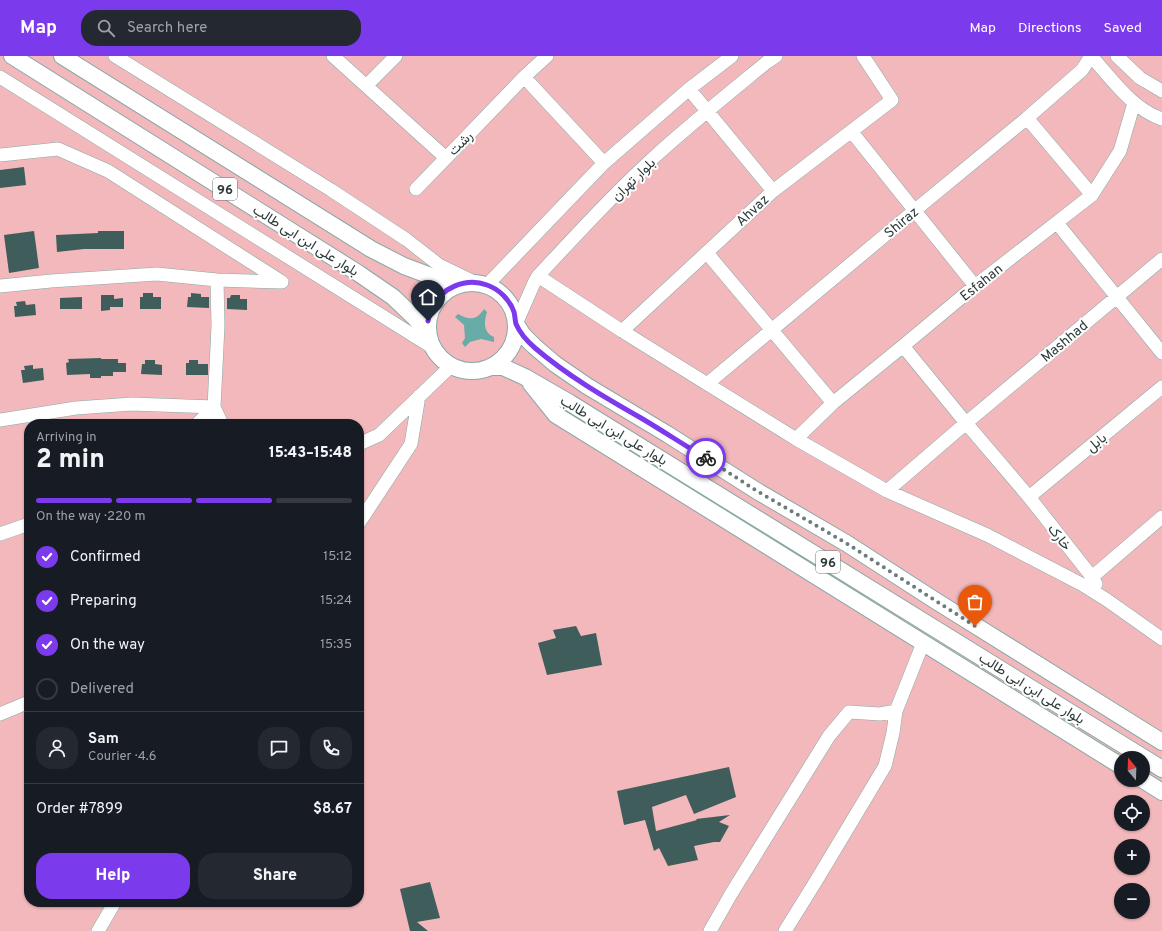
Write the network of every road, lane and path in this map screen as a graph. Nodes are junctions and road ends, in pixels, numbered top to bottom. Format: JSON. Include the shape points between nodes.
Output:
{"nodes":[{"id":1,"x":12,"y":56,"type":"edge"},
{"id":2,"x":62,"y":56,"type":"edge"},
{"id":3,"x":115,"y":56,"type":"edge"},
{"id":4,"x":333,"y":56,"type":"edge"},
{"id":5,"x":396,"y":56,"type":"edge"},
{"id":6,"x":546,"y":56,"type":"edge"},
{"id":7,"x":732,"y":56,"type":"edge"},
{"id":8,"x":776,"y":56,"type":"edge"},
{"id":9,"x":863,"y":56,"type":"edge"},
{"id":10,"x":1091,"y":56,"type":"edge"},
{"id":11,"x":1117,"y":56,"type":"edge"},
{"id":12,"x":0,"y":77,"type":"edge"},
{"id":13,"x":524,"y":77,"type":"junction"},
{"id":14,"x":366,"y":86,"type":"junction"},
{"id":15,"x":689,"y":89,"type":"junction"},
{"id":16,"x":1162,"y":91,"type":"edge"},
{"id":17,"x":1134,"y":104,"type":"junction"},
{"id":18,"x":708,"y":110,"type":"junction"},
{"id":19,"x":1027,"y":118,"type":"junction"},
{"id":20,"x":1162,"y":119,"type":"edge"},
{"id":21,"x":851,"y":132,"type":"junction"},
{"id":22,"x":0,"y":156,"type":"edge"},
{"id":23,"x":446,"y":158,"type":"junction"},
{"id":24,"x":604,"y":163,"type":"junction"},
{"id":25,"x":416,"y":188,"type":"dead end"},
{"id":26,"x":773,"y":191,"type":"junction"},
{"id":27,"x":1092,"y":195,"type":"junction"},
{"id":28,"x":914,"y":211,"type":"junction"},
{"id":29,"x":1056,"y":223,"type":"junction"},
{"id":30,"x":707,"y":253,"type":"junction"},
{"id":31,"x":1162,"y":259,"type":"edge"},
{"id":32,"x":538,"y":276,"type":"junction"},
{"id":33,"x":217,"y":280,"type":"junction"},
{"id":34,"x":474,"y":284,"type":"junction"},
{"id":35,"x":0,"y":286,"type":"edge"},
{"id":36,"x":975,"y":286,"type":"junction"},
{"id":37,"x":1117,"y":297,"type":"junction"},
{"id":38,"x":516,"y":324,"type":"junction"},
{"id":39,"x":772,"y":330,"type":"junction"},
{"id":40,"x":622,"y":331,"type":"junction"},
{"id":41,"x":430,"y":340,"type":"junction"},
{"id":42,"x":903,"y":346,"type":"junction"},
{"id":43,"x":1162,"y":353,"type":"edge"},
{"id":44,"x":451,"y":366,"type":"junction"},
{"id":45,"x":490,"y":367,"type":"junction"},
{"id":46,"x":525,"y":377,"type":"junction"},
{"id":47,"x":707,"y":384,"type":"junction"},
{"id":48,"x":1162,"y":387,"type":"edge"},
{"id":49,"x":419,"y":396,"type":"junction"},
{"id":50,"x":833,"y":403,"type":"junction"},
{"id":51,"x":214,"y":407,"type":"junction"},
{"id":52,"x":202,"y":419,"type":"edge"},
{"id":53,"x":220,"y":419,"type":"edge"},
{"id":54,"x":0,"y":420,"type":"edge"},
{"id":55,"x":966,"y":423,"type":"junction"},
{"id":56,"x":796,"y":439,"type":"junction"},
{"id":57,"x":364,"y":442,"type":"edge"},
{"id":58,"x":887,"y":491,"type":"junction"},
{"id":59,"x":1029,"y":498,"type":"junction"},
{"id":60,"x":364,"y":515,"type":"edge"},
{"id":61,"x":1162,"y":517,"type":"edge"},
{"id":62,"x":24,"y":526,"type":"edge"},
{"id":63,"x":0,"y":534,"type":"edge"},
{"id":64,"x":1092,"y":577,"type":"junction"},
{"id":65,"x":1107,"y":600,"type":"junction"},
{"id":66,"x":1162,"y":639,"type":"edge"},
{"id":67,"x":923,"y":643,"type":"junction"},
{"id":68,"x":24,"y":704,"type":"edge"},
{"id":69,"x":896,"y":711,"type":"junction"},
{"id":70,"x":0,"y":714,"type":"edge"},
{"id":71,"x":1162,"y":742,"type":"edge"},
{"id":72,"x":1114,"y":762,"type":"edge"},
{"id":73,"x":1162,"y":769,"type":"edge"},
{"id":74,"x":1150,"y":784,"type":"edge"},
{"id":75,"x":1162,"y":792,"type":"edge"},
{"id":76,"x":112,"y":907,"type":"edge"},
{"id":77,"x":98,"y":931,"type":"edge"},
{"id":78,"x":710,"y":931,"type":"edge"},
{"id":79,"x":785,"y":931,"type":"edge"}],
"edges":[{"from":1,"to":41,"type":"main road","name":"بلوار علی ابن ابی طالب","number":"96","via":[[358,273],[393,298],[415,318]]},
{"from":2,"to":34,"type":"main road","name":"بلوار علی ابن ابی طالب","number":"96","via":[[371,249],[404,266],[436,278]]},
{"from":3,"to":34,"type":"street","via":[[331,190],[408,240],[439,265]]},
{"from":4,"to":14,"type":"street","name":"رشت"},
{"from":5,"to":14,"type":"street"},
{"from":6,"to":13,"type":"street","name":"رشت"},
{"from":7,"to":15,"type":"street"},
{"from":8,"to":18,"type":"street","name":"بلوار تهران"},
{"from":9,"to":21,"type":"street","name":"Ahvaz","via":[[892,100]]},
{"from":10,"to":17,"type":"street"},
{"from":10,"to":19,"type":"street","name":"Shiraz","via":[[1082,70]]},
{"from":11,"to":16,"type":"street","via":[[1140,78]]},
{"from":12,"to":41,"type":"street"},
{"from":13,"to":23,"type":"street","name":"رشت"},
{"from":13,"to":24,"type":"street"},
{"from":14,"to":23,"type":"street","name":"رشت"},
{"from":15,"to":18,"type":"street"},
{"from":15,"to":24,"type":"street"},
{"from":17,"to":20,"type":"street"},
{"from":17,"to":27,"type":"street","name":"Esfahan","via":[[1120,151]]},
{"from":18,"to":26,"type":"street"},
{"from":18,"to":32,"type":"street","name":"بلوار تهران","via":[[645,166]]},
{"from":19,"to":27,"type":"street"},
{"from":19,"to":28,"type":"street","name":"Shiraz"},
{"from":21,"to":26,"type":"street","name":"Ahvaz"},
{"from":21,"to":28,"type":"street"},
{"from":22,"to":33,"type":"street","via":[[58,149],[108,171],[282,282]]},
{"from":23,"to":25,"type":"street"},
{"from":24,"to":34,"type":"street"},
{"from":26,"to":30,"type":"street","name":"Ahvaz"},
{"from":27,"to":29,"type":"street","name":"Esfahan"},
{"from":28,"to":36,"type":"street"},
{"from":28,"to":39,"type":"street","name":"Shiraz"},
{"from":29,"to":36,"type":"street","name":"Esfahan"},
{"from":29,"to":37,"type":"street"},
{"from":30,"to":39,"type":"street"},
{"from":30,"to":40,"type":"street","name":"Ahvaz"},
{"from":31,"to":37,"type":"street","name":"Mashhad"},
{"from":32,"to":38,"type":"street","name":"بلوار تهران"},
{"from":32,"to":40,"type":"street"},
{"from":33,"to":35,"type":"street","via":[[157,274]]},
{"from":33,"to":51,"type":"street","via":[[218,326]]},
{"from":34,"to":38,"type":"main road","number":"96","via":[[498,291],[508,300],[514,311]]},
{"from":34,"to":41,"type":"main road","via":[[449,289],[439,297],[428,321]]},
{"from":36,"to":42,"type":"street","name":"Esfahan"},
{"from":37,"to":43,"type":"street"},
{"from":37,"to":55,"type":"street","name":"Mashhad"},
{"from":38,"to":45,"type":"main road","number":"96","via":[[515,338],[510,350]]},
{"from":38,"to":71,"type":"main road","name":"بلوار علی ابن ابی طالب","number":"96","via":[[534,346],[587,386],[846,543]]},
{"from":39,"to":47,"type":"street","name":"Shiraz"},
{"from":39,"to":50,"type":"street"},
{"from":40,"to":47,"type":"street"},
{"from":41,"to":44,"type":"main road","number":"96","via":[[440,358]]},
{"from":42,"to":50,"type":"street","name":"Esfahan"},
{"from":42,"to":55,"type":"street"},
{"from":44,"to":45,"type":"main road","number":"96","via":[[477,371]]},
{"from":44,"to":49,"type":"street"},
{"from":45,"to":46,"type":"main road","name":"بلوار علی ابن ابی طالب","number":"96","via":[[503,367]]},
{"from":46,"to":67,"type":"main road","via":[[556,415]]},
{"from":46,"to":73,"type":"main road","name":"بلوار علی ابن ابی طالب","number":"96","via":[[591,415]]},
{"from":47,"to":56,"type":"street"},
{"from":48,"to":59,"type":"street","name":"بابل"},
{"from":49,"to":57,"type":"street","via":[[379,435]]},
{"from":49,"to":60,"type":"street","via":[[410,444]]},
{"from":50,"to":56,"type":"street","name":"Esfahan"},
{"from":51,"to":52,"type":"street"},
{"from":51,"to":53,"type":"street"},
{"from":51,"to":54,"type":"street","via":[[132,404],[76,408]]},
{"from":55,"to":58,"type":"street","name":"Mashhad"},
{"from":55,"to":59,"type":"street","name":"خارک"},
{"from":56,"to":58,"type":"street"},
{"from":58,"to":65,"type":"street","via":[[987,535]]},
{"from":59,"to":64,"type":"street","name":"خارک"},
{"from":61,"to":64,"type":"street"},
{"from":62,"to":63,"type":"street"},
{"from":64,"to":65,"type":"street","name":"خارک"},
{"from":65,"to":66,"type":"street"},
{"from":67,"to":69,"type":"street"},
{"from":67,"to":72,"type":"main road"},
{"from":68,"to":70,"type":"street"},
{"from":69,"to":78,"type":"street","via":[[880,714],[849,712],[829,736]]},
{"from":69,"to":79,"type":"street","via":[[885,766]]},
{"from":74,"to":75,"type":"main road"},
{"from":76,"to":77,"type":"street"}]}
